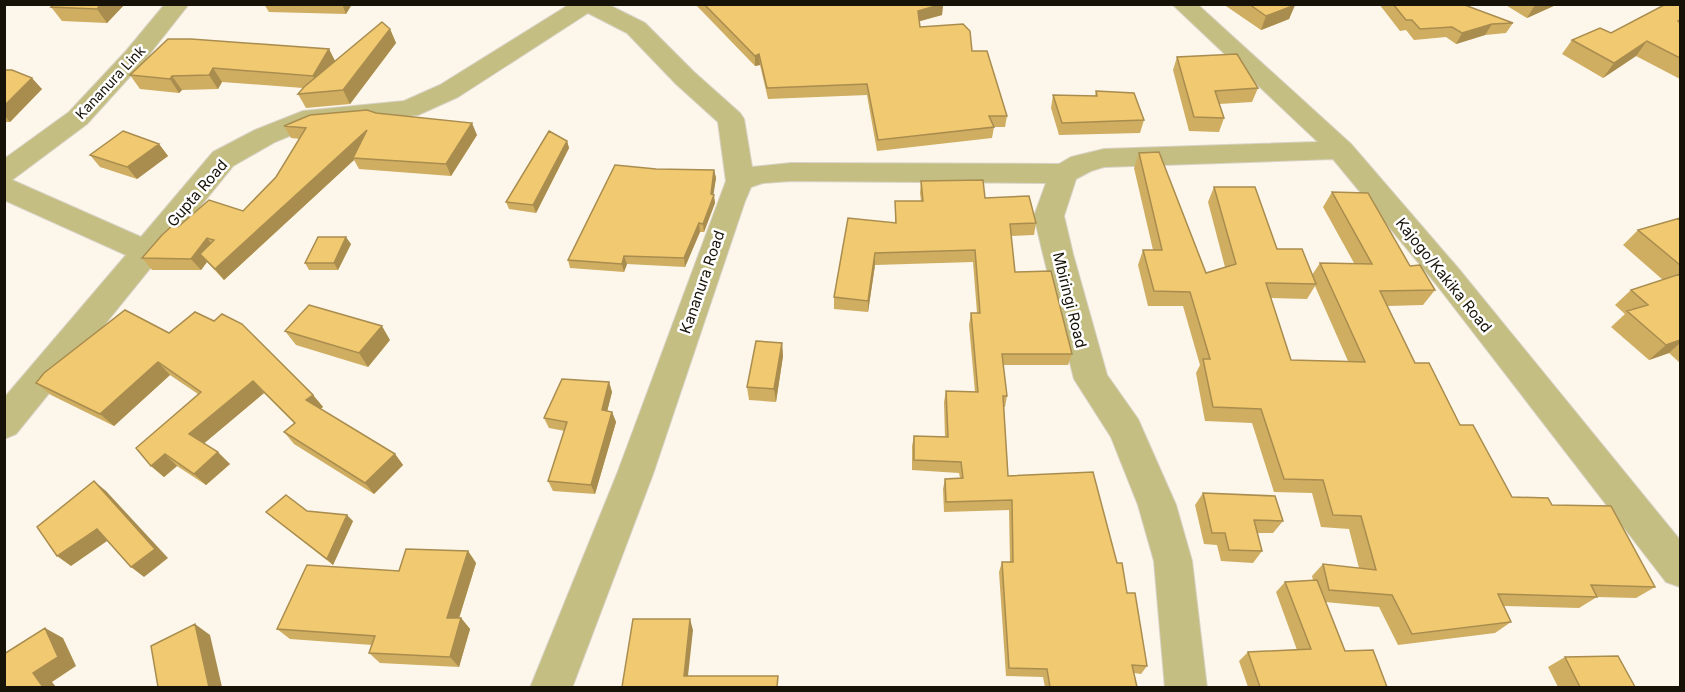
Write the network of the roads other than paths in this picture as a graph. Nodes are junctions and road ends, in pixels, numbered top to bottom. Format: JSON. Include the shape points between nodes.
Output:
{"nodes":[{"id":1,"x":178,"y":4,"type":"edge"},
{"id":2,"x":588,"y":4,"type":"edge"},
{"id":3,"x":1184,"y":5,"type":"edge"},
{"id":4,"x":1341,"y":150,"type":"junction"},
{"id":5,"x":4,"y":173,"type":"edge"},
{"id":6,"x":1064,"y":174,"type":"junction"},
{"id":7,"x":740,"y":181,"type":"junction"},
{"id":8,"x":4,"y":188,"type":"edge"},
{"id":9,"x":147,"y":252,"type":"junction"},
{"id":10,"x":4,"y":424,"type":"edge"},
{"id":11,"x":1680,"y":569,"type":"edge"},
{"id":12,"x":551,"y":687,"type":"edge"},
{"id":13,"x":1186,"y":687,"type":"edge"}],
"edges":[{"from":1,"to":5,"type":"street","name":"Kananura Link","via":[[78,118]]},
{"from":2,"to":7,"type":"street","via":[[636,27],[731,119]]},
{"from":2,"to":9,"type":"street","name":"Gupta Road","via":[[449,91],[409,109],[312,117],[265,135],[223,159]]},
{"from":3,"to":4,"type":"street","name":"Kajogo/Kakika Road"},
{"from":4,"to":6,"type":"street","via":[[1104,158]]},
{"from":4,"to":11,"type":"street","name":"Kajogo/Kakika Road","via":[[1447,276]]},
{"from":6,"to":7,"type":"street","via":[[791,172],[761,174]]},
{"from":6,"to":13,"type":"street","name":"Mbiringi Road","via":[[1050,216],[1058,254],[1091,379],[1126,430],[1158,506],[1173,561]]},
{"from":7,"to":12,"type":"street","name":"Kananura Road","via":[[635,474]]},
{"from":8,"to":9,"type":"street"},
{"from":9,"to":10,"type":"street","name":"Gupta Road"}]}
